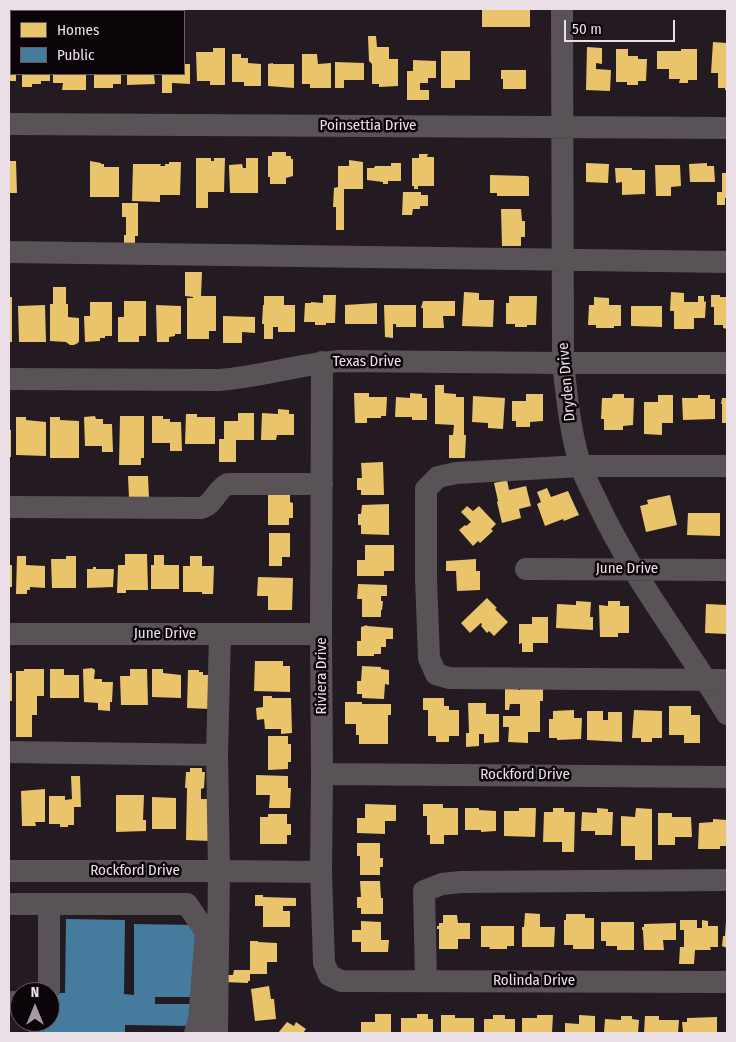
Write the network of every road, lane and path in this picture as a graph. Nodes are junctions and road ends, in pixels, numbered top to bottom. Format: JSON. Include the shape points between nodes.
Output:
{"nodes":[{"id":1,"x":562,"y":9,"type":"edge"},
{"id":2,"x":9,"y":124,"type":"edge"},
{"id":3,"x":563,"y":127,"type":"junction"},
{"id":4,"x":727,"y":128,"type":"edge"},
{"id":5,"x":9,"y":252,"type":"edge"},
{"id":6,"x":563,"y":259,"type":"junction"},
{"id":7,"x":727,"y":262,"type":"edge"},
{"id":8,"x":322,"y":362,"type":"junction"},
{"id":9,"x":563,"y":363,"type":"junction"},
{"id":10,"x":727,"y":363,"type":"edge"},
{"id":11,"x":9,"y":379,"type":"edge"},
{"id":12,"x":581,"y":466,"type":"junction"},
{"id":13,"x":727,"y":466,"type":"edge"},
{"id":14,"x":322,"y":484,"type":"junction"},
{"id":15,"x":9,"y":507,"type":"edge"},
{"id":16,"x":526,"y":569,"type":"dead end"},
{"id":17,"x":633,"y":570,"type":"junction"},
{"id":18,"x":727,"y":570,"type":"edge"},
{"id":19,"x":9,"y":634,"type":"edge"},
{"id":20,"x":220,"y":634,"type":"junction"},
{"id":21,"x":321,"y":634,"type":"junction"},
{"id":22,"x":717,"y":680,"type":"edge"},
{"id":23,"x":727,"y":714,"type":"edge"},
{"id":24,"x":9,"y":752,"type":"edge"},
{"id":25,"x":217,"y":755,"type":"junction"},
{"id":26,"x":322,"y":774,"type":"junction"},
{"id":27,"x":727,"y":777,"type":"edge"},
{"id":28,"x":9,"y":871,"type":"edge"},
{"id":29,"x":126,"y":871,"type":"junction"},
{"id":30,"x":218,"y":871,"type":"junction"},
{"id":31,"x":321,"y":872,"type":"junction"},
{"id":32,"x":727,"y":880,"type":"edge"},
{"id":33,"x":9,"y":904,"type":"edge"},
{"id":34,"x":48,"y":904,"type":"junction"},
{"id":35,"x":127,"y":904,"type":"junction"},
{"id":36,"x":341,"y":981,"type":"joint"},
{"id":37,"x":426,"y":981,"type":"junction"},
{"id":38,"x":49,"y":982,"type":"edge"},
{"id":39,"x":727,"y":982,"type":"edge"},
{"id":40,"x":195,"y":1033,"type":"edge"},
{"id":41,"x":217,"y":1033,"type":"edge"}],
"edges":[{"from":1,"to":3,"type":"street","name":"Dryden Drive"},
{"from":2,"to":3,"type":"street","name":"Poinsettia Drive"},
{"from":3,"to":4,"type":"street","name":"Poinsettia Drive"},
{"from":3,"to":6,"type":"street","name":"Dryden Drive"},
{"from":5,"to":6,"type":"street"},
{"from":6,"to":7,"type":"street"},
{"from":6,"to":9,"type":"street","name":"Dryden Drive"},
{"from":8,"to":9,"type":"street","name":"Texas Drive"},
{"from":8,"to":11,"type":"street","name":"Texas Drive","via":[[219,380]]},
{"from":8,"to":14,"type":"street","name":"Riviera Drive"},
{"from":9,"to":10,"type":"street","name":"Texas Drive"},
{"from":9,"to":12,"type":"street","name":"Dryden Drive","via":[[569,416]]},
{"from":12,"to":13,"type":"street"},
{"from":12,"to":17,"type":"street","name":"Dryden Drive"},
{"from":12,"to":22,"type":"street","via":[[456,472],[438,477],[426,488],[429,658],[436,674],[449,678]]},
{"from":14,"to":15,"type":"street","via":[[228,484],[222,486],[207,507],[201,508]]},
{"from":14,"to":21,"type":"street","name":"Riviera Drive"},
{"from":16,"to":17,"type":"street","name":"June Drive"},
{"from":17,"to":18,"type":"street","name":"June Drive"},
{"from":17,"to":22,"type":"street","name":"Dryden Drive"},
{"from":19,"to":20,"type":"street","name":"June Drive"},
{"from":20,"to":21,"type":"street","name":"June Drive"},
{"from":20,"to":25,"type":"street"},
{"from":21,"to":26,"type":"street","name":"Riviera Drive"},
{"from":22,"to":23,"type":"street","name":"Dryden Drive"},
{"from":24,"to":25,"type":"street"},
{"from":25,"to":30,"type":"street"},
{"from":26,"to":27,"type":"street","name":"Rockford Drive"},
{"from":26,"to":31,"type":"street","name":"Riviera Drive"},
{"from":28,"to":29,"type":"street","name":"Rockford Drive"},
{"from":29,"to":30,"type":"street","name":"Rockford Drive"},
{"from":29,"to":35,"type":"street"},
{"from":30,"to":31,"type":"street","name":"Rockford Drive"},
{"from":30,"to":41,"type":"street"},
{"from":31,"to":36,"type":"street","name":"Riviera Drive","via":[[324,963],[329,975]]},
{"from":32,"to":37,"type":"street","via":[[442,884],[424,891]]},
{"from":33,"to":34,"type":"street"},
{"from":34,"to":35,"type":"street"},
{"from":34,"to":38,"type":"street"},
{"from":35,"to":40,"type":"street","via":[[187,904],[206,932],[199,1020]]},
{"from":36,"to":37,"type":"street","name":"Rolinda Drive"},
{"from":37,"to":39,"type":"street","name":"Rolinda Drive"}]}
